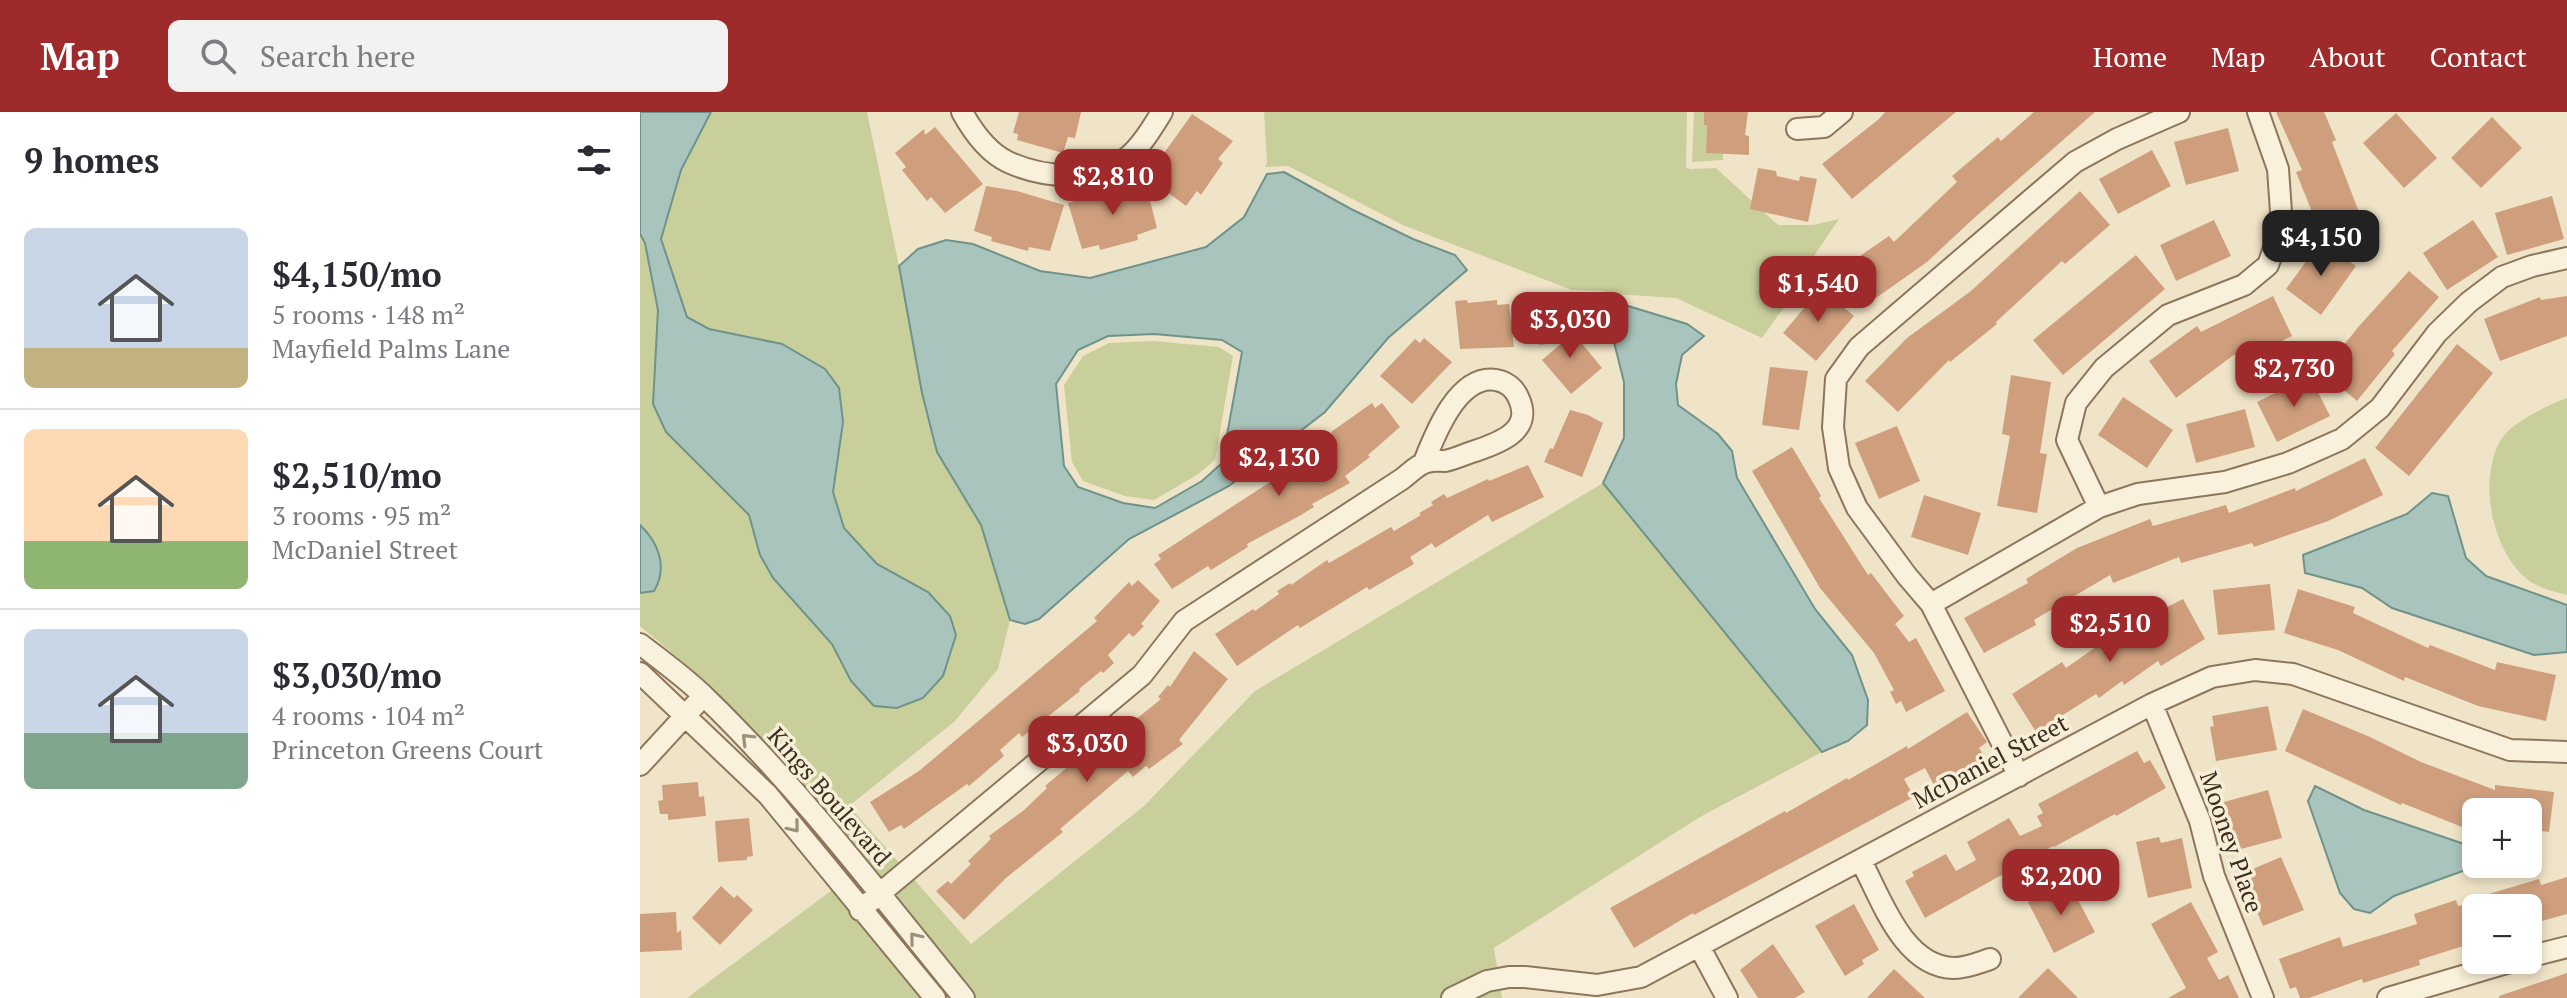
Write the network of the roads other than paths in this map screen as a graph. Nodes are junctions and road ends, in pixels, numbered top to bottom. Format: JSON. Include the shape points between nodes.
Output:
{"nodes":[{"id":1,"x":962,"y":112,"type":"edge"},
{"id":2,"x":1162,"y":112,"type":"edge"},
{"id":3,"x":1842,"y":112,"type":"edge"},
{"id":4,"x":2179,"y":112,"type":"edge"},
{"id":5,"x":2258,"y":112,"type":"edge"},
{"id":6,"x":1797,"y":129,"type":"dead end"},
{"id":7,"x":2567,"y":258,"type":"edge"},
{"id":8,"x":1424,"y":462,"type":"junction"},
{"id":9,"x":2099,"y":507,"type":"junction"},
{"id":10,"x":1931,"y":604,"type":"junction"},
{"id":11,"x":640,"y":644,"type":"edge"},
{"id":12,"x":640,"y":673,"type":"edge"},
{"id":13,"x":703,"y":695,"type":"junction"},
{"id":14,"x":2152,"y":704,"type":"junction"},
{"id":15,"x":687,"y":715,"type":"junction"},
{"id":16,"x":2567,"y":752,"type":"edge"},
{"id":17,"x":640,"y":765,"type":"edge"},
{"id":18,"x":2019,"y":776,"type":"junction"},
{"id":19,"x":1861,"y":861,"type":"junction"},
{"id":20,"x":879,"y":894,"type":"junction"},
{"id":21,"x":860,"y":910,"type":"junction"},
{"id":22,"x":2567,"y":947,"type":"edge"},
{"id":23,"x":1700,"y":948,"type":"junction"},
{"id":24,"x":2542,"y":953,"type":"edge"},
{"id":25,"x":1990,"y":959,"type":"dead end"},
{"id":26,"x":2469,"y":974,"type":"edge"},
{"id":27,"x":935,"y":998,"type":"edge"},
{"id":28,"x":964,"y":998,"type":"edge"},
{"id":29,"x":1452,"y":998,"type":"edge"},
{"id":30,"x":1727,"y":998,"type":"edge"},
{"id":31,"x":2263,"y":998,"type":"edge"},
{"id":32,"x":2388,"y":998,"type":"edge"}],
"edges":[{"from":1,"to":2,"type":"street","via":[[974,135],[1007,161],[1054,175],[1093,174],[1126,159]]},
{"from":3,"to":6,"type":"street","via":[[1824,127]]},
{"from":4,"to":10,"type":"street","via":[[2075,162],[1859,347],[1836,379],[1833,427],[1839,468],[1857,508]]},
{"from":5,"to":9,"type":"street","via":[[2278,169],[2282,226],[2268,265],[2244,285],[2168,315],[2104,368],[2076,403],[2067,440]]},
{"from":7,"to":9,"type":"street","via":[[2502,277],[2469,302],[2437,333],[2380,408],[2342,439],[2225,482],[2138,494]]},
{"from":8,"to":8,"type":"street","via":[[1447,460],[1515,432],[1522,420],[1517,394],[1496,380],[1468,385]]},
{"from":8,"to":20,"type":"street","via":[[1184,621],[1142,675]]},
{"from":9,"to":10,"type":"street"},
{"from":10,"to":18,"type":"street"},
{"from":11,"to":13,"type":"street","name":"Kings Boulevard"},
{"from":12,"to":15,"type":"street","name":"Kings Boulevard"},
{"from":13,"to":15,"type":"street"},
{"from":20,"to":13,"type":"street","name":"Kings Boulevard","one_way":true,"via":[[809,806]]},
{"from":14,"to":16,"type":"street","name":"McDaniel Street","via":[[2212,677],[2255,670],[2293,674],[2510,750]]},
{"from":14,"to":18,"type":"street","name":"McDaniel Street"},
{"from":14,"to":31,"type":"street","name":"Mooney Place"},
{"from":15,"to":17,"type":"street"},
{"from":15,"to":21,"type":"street","name":"Kings Boulevard","one_way":true,"via":[[768,795]]},
{"from":18,"to":19,"type":"street","name":"McDaniel Street"},
{"from":19,"to":23,"type":"street","name":"McDaniel Street"},
{"from":19,"to":25,"type":"street","via":[[1898,931],[1919,955],[1956,968]]},
{"from":20,"to":21,"type":"street"},
{"from":28,"to":20,"type":"street","name":"Kings Boulevard","one_way":true},
{"from":21,"to":27,"type":"street","name":"Kings Boulevard"},
{"from":22,"to":24,"type":"street"},
{"from":23,"to":29,"type":"street","name":"McDaniel Street","via":[[1626,982],[1597,985],[1509,977]]},
{"from":23,"to":30,"type":"street"},
{"from":26,"to":32,"type":"street"}]}
